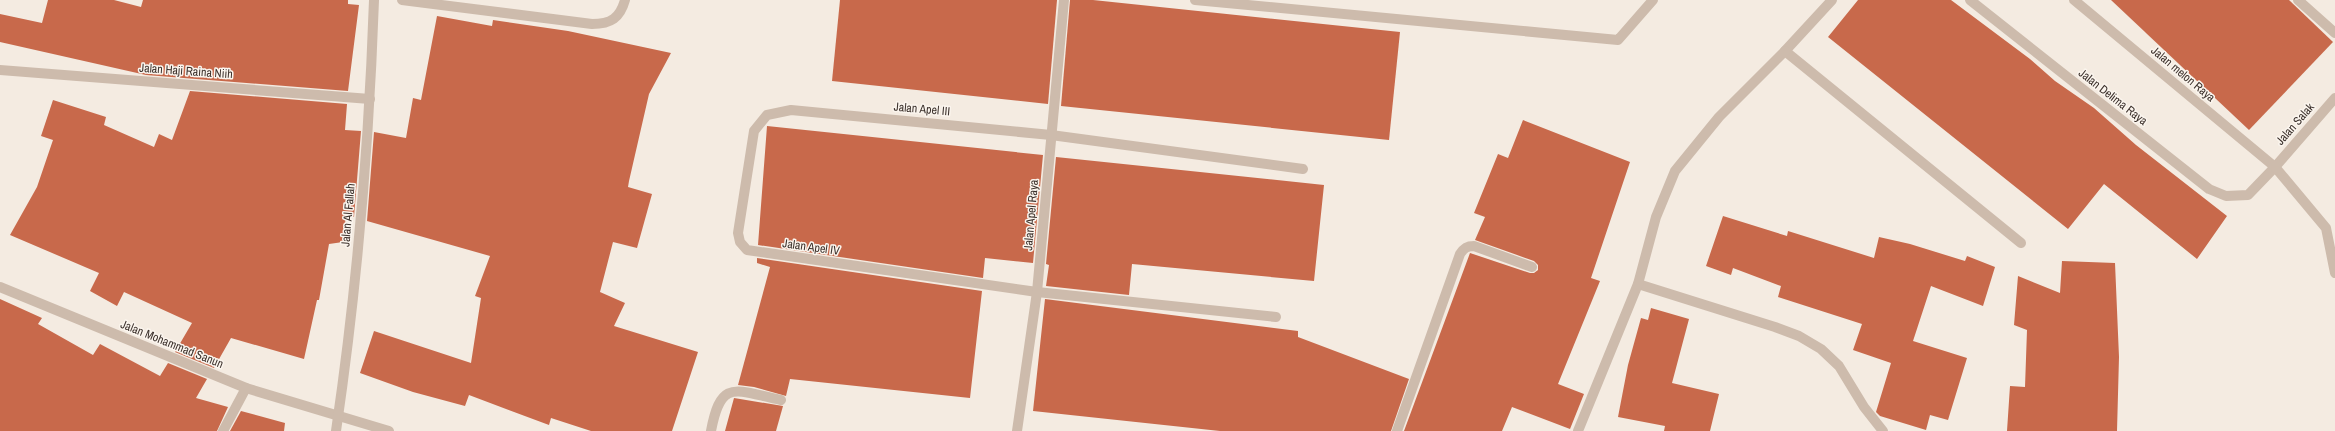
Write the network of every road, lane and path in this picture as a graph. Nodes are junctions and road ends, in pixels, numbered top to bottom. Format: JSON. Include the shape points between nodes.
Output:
{"nodes":[{"id":1,"x":374,"y":0,"type":"edge"},
{"id":2,"x":402,"y":0,"type":"edge"},
{"id":3,"x":625,"y":0,"type":"edge"},
{"id":4,"x":1064,"y":0,"type":"edge"},
{"id":5,"x":1195,"y":0,"type":"edge"},
{"id":6,"x":1653,"y":0,"type":"edge"},
{"id":7,"x":1832,"y":0,"type":"edge"},
{"id":8,"x":1970,"y":0,"type":"edge"},
{"id":9,"x":2074,"y":0,"type":"edge"},
{"id":10,"x":2298,"y":0,"type":"edge"},
{"id":11,"x":2335,"y":33,"type":"edge"},
{"id":12,"x":1786,"y":51,"type":"junction"},
{"id":13,"x":0,"y":70,"type":"edge"},
{"id":14,"x":2335,"y":98,"type":"edge"},
{"id":15,"x":370,"y":99,"type":"junction"},
{"id":16,"x":791,"y":110,"type":"joint"},
{"id":17,"x":1051,"y":135,"type":"junction"},
{"id":18,"x":1303,"y":169,"type":"dead end"},
{"id":19,"x":2272,"y":170,"type":"junction"},
{"id":20,"x":2248,"y":195,"type":"joint"},
{"id":21,"x":2330,"y":227,"type":"edge"},
{"id":22,"x":2021,"y":243,"type":"dead end"},
{"id":23,"x":1532,"y":267,"type":"dead end"},
{"id":24,"x":2335,"y":273,"type":"edge"},
{"id":25,"x":1638,"y":284,"type":"junction"},
{"id":26,"x":0,"y":287,"type":"edge"},
{"id":27,"x":1037,"y":292,"type":"junction"},
{"id":28,"x":1276,"y":317,"type":"dead end"},
{"id":29,"x":246,"y":388,"type":"junction"},
{"id":30,"x":781,"y":400,"type":"dead end"},
{"id":31,"x":338,"y":416,"type":"junction"},
{"id":32,"x":223,"y":431,"type":"edge"},
{"id":33,"x":336,"y":431,"type":"edge"},
{"id":34,"x":389,"y":431,"type":"edge"},
{"id":35,"x":711,"y":431,"type":"edge"},
{"id":36,"x":1017,"y":431,"type":"edge"},
{"id":37,"x":1397,"y":431,"type":"edge"},
{"id":38,"x":1578,"y":431,"type":"edge"},
{"id":39,"x":1883,"y":431,"type":"edge"}],
"edges":[{"from":1,"to":15,"type":"street","name":"Jalan Al Fallah"},
{"from":2,"to":3,"type":"street","via":[[601,24],[617,18]]},
{"from":4,"to":17,"type":"street","name":"Jalan Apel Raya"},
{"from":5,"to":6,"type":"street","via":[[1618,40]]},
{"from":7,"to":12,"type":"street"},
{"from":8,"to":20,"type":"street","name":"Jalan Delima Raya","via":[[2209,189],[2226,196]]},
{"from":9,"to":19,"type":"street","name":"Jalan melon Raya"},
{"from":10,"to":11,"type":"street"},
{"from":12,"to":22,"type":"street"},
{"from":12,"to":25,"type":"street","via":[[1719,116],[1675,171],[1656,217]]},
{"from":13,"to":15,"type":"street","name":"Jalan Haji Raina Niih"},
{"from":14,"to":19,"type":"street","name":"Jalan Salak"},
{"from":15,"to":31,"type":"street","name":"Jalan Al Fallah","via":[[361,233]]},
{"from":16,"to":17,"type":"street","name":"Jalan Apel III"},
{"from":16,"to":27,"type":"street","name":"Jalan Apel IV","via":[[767,115],[754,131],[738,233],[740,242],[746,250]]},
{"from":17,"to":18,"type":"street","name":"Jalan Apel III"},
{"from":17,"to":27,"type":"street","name":"Jalan Apel Raya"},
{"from":19,"to":20,"type":"street","name":"Jalan Salak"},
{"from":19,"to":21,"type":"street","name":"Jalan melon Raya"},
{"from":21,"to":24,"type":"street"},
{"from":23,"to":37,"type":"street","via":[[1474,246],[1463,249]]},
{"from":25,"to":38,"type":"street"},
{"from":25,"to":39,"type":"street","via":[[1775,327],[1821,349],[1839,366],[1864,407]]},
{"from":26,"to":29,"type":"street","name":"Jalan Mohammad Sanun"},
{"from":27,"to":28,"type":"street"},
{"from":27,"to":36,"type":"street","name":"Jalan Apel Raya"},
{"from":29,"to":31,"type":"street","name":"Jalan Mohammad Sanun"},
{"from":29,"to":32,"type":"street"},
{"from":30,"to":35,"type":"street","via":[[739,392],[728,393],[720,399],[715,408]]},
{"from":31,"to":33,"type":"street","name":"Jalan Al Fallah"},
{"from":31,"to":34,"type":"street","name":"Jalan Mohammad Sanun"}]}
